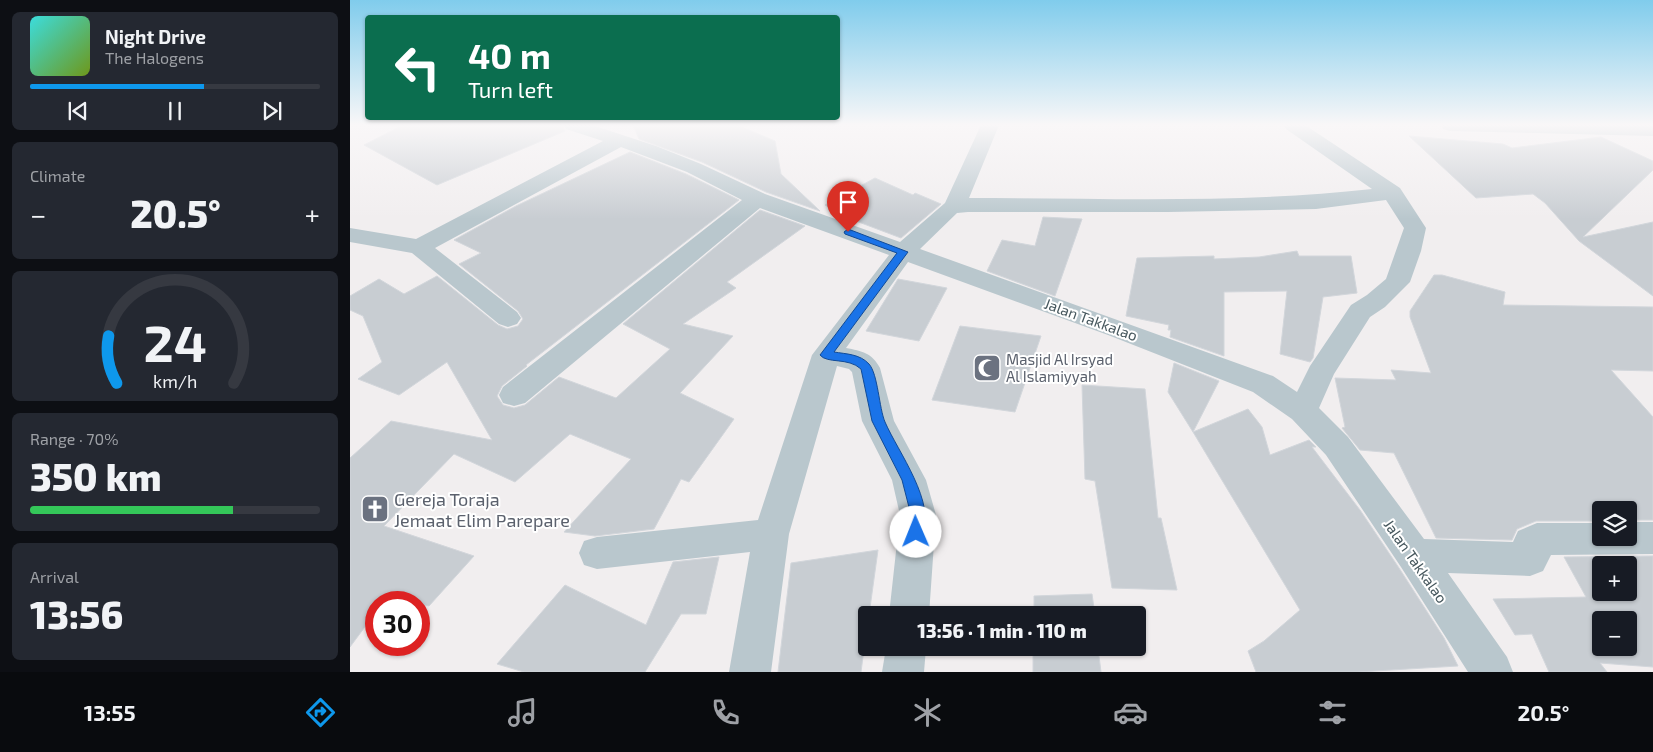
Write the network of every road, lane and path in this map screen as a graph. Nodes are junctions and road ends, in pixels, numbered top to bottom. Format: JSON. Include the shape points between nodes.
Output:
{"nodes":[{"id":1,"x":584,"y":156,"type":"edge"},
{"id":2,"x":670,"y":156,"type":"edge"},
{"id":3,"x":976,"y":156,"type":"edge"},
{"id":4,"x":1339,"y":156,"type":"edge"},
{"id":5,"x":1392,"y":193,"type":"junction"},
{"id":6,"x":757,"y":199,"type":"junction"},
{"id":7,"x":954,"y":207,"type":"junction"},
{"id":8,"x":350,"y":236,"type":"edge"},
{"id":9,"x":419,"y":247,"type":"junction"},
{"id":10,"x":903,"y":252,"type":"junction"},
{"id":11,"x":508,"y":318,"type":"dead end"},
{"id":12,"x":826,"y":355,"type":"junction"},
{"id":13,"x":514,"y":395,"type":"dead end"},
{"id":14,"x":1303,"y":411,"type":"junction"},
{"id":15,"x":770,"y":534,"type":"junction"},
{"id":16,"x":1653,"y":538,"type":"edge"},
{"id":17,"x":597,"y":553,"type":"dead end"},
{"id":18,"x":1414,"y":555,"type":"junction"},
{"id":19,"x":910,"y":606,"type":"edge"},
{"id":20,"x":905,"y":656,"type":"edge"},
{"id":21,"x":750,"y":672,"type":"edge"},
{"id":22,"x":903,"y":672,"type":"edge"},
{"id":23,"x":1492,"y":672,"type":"edge"}],
"edges":[{"from":1,"to":9,"type":"street"},
{"from":2,"to":6,"type":"street","name":"Jalan Takkalao"},
{"from":3,"to":7,"type":"street"},
{"from":4,"to":5,"type":"street"},
{"from":5,"to":7,"type":"street","via":[[1316,202]]},
{"from":5,"to":14,"type":"street","via":[[1415,228],[1397,282],[1360,311],[1320,373]]},
{"from":6,"to":10,"type":"street","name":"Jalan Takkalao"},
{"from":6,"to":13,"type":"street"},
{"from":7,"to":10,"type":"street"},
{"from":8,"to":9,"type":"street"},
{"from":9,"to":11,"type":"street"},
{"from":10,"to":12,"type":"street"},
{"from":10,"to":14,"type":"street","name":"Jalan Takkalao","via":[[1226,369],[1263,384]]},
{"from":12,"to":15,"type":"street"},
{"from":12,"to":19,"type":"street","via":[[858,360],[866,368],[878,421],[909,480],[918,515]]},
{"from":14,"to":18,"type":"street","name":"Jalan Takkalao","via":[[1337,446]]},
{"from":15,"to":17,"type":"street"},
{"from":15,"to":21,"type":"street"},
{"from":16,"to":18,"type":"street","via":[[1537,539],[1532,542],[1533,556],[1530,559]]},
{"from":18,"to":23,"type":"street","name":"Jalan Takkalao"},
{"from":20,"to":22,"type":"street"}]}
